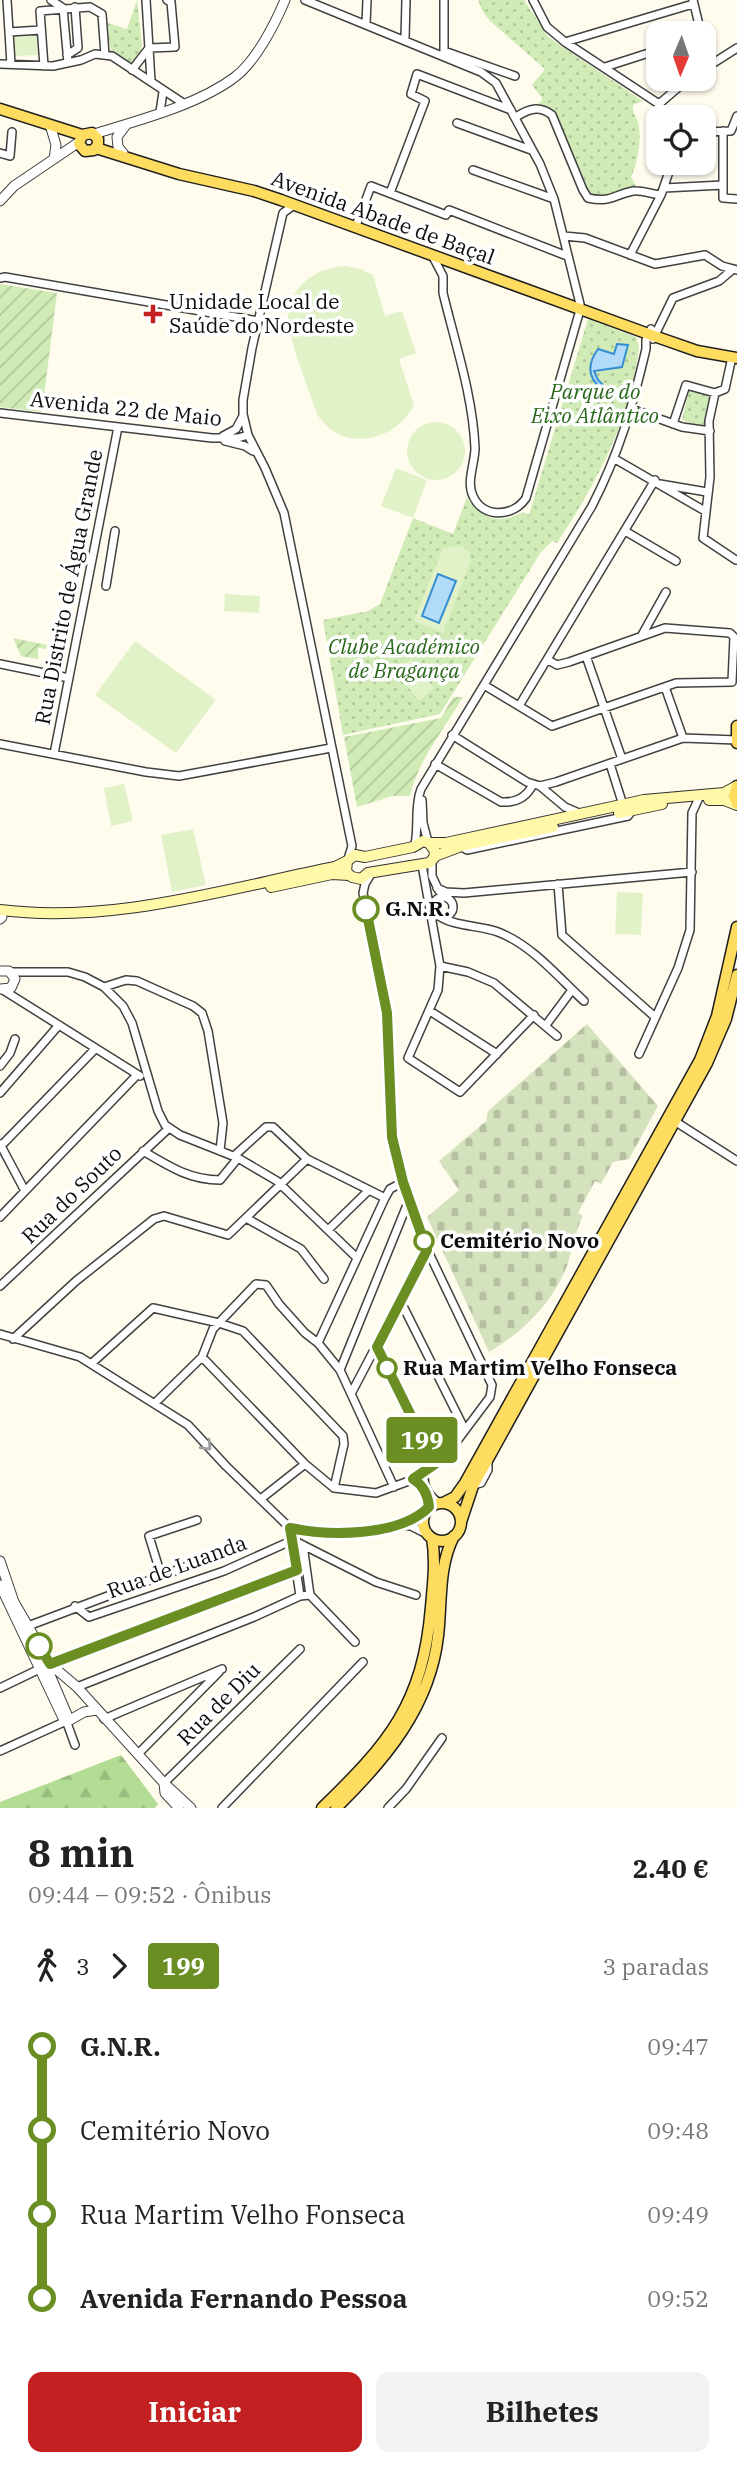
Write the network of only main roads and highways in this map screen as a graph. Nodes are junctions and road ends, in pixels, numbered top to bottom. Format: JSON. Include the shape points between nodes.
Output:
{"nodes":[{"id":1,"x":0,"y":111,"type":"edge"},
{"id":2,"x":97,"y":141,"type":"junction"},
{"id":3,"x":81,"y":142,"type":"junction"},
{"id":4,"x":217,"y":181,"type":"junction"},
{"id":5,"x":287,"y":202,"type":"junction"},
{"id":6,"x":435,"y":254,"type":"junction"},
{"id":7,"x":735,"y":356,"type":"edge"},
{"id":8,"x":737,"y":726,"type":"edge"},
{"id":9,"x":737,"y":741,"type":"edge"},
{"id":10,"x":737,"y":786,"type":"edge"},
{"id":11,"x":737,"y":805,"type":"edge"},
{"id":12,"x":627,"y":808,"type":"junction"},
{"id":13,"x":428,"y":842,"type":"junction"},
{"id":14,"x":348,"y":860,"type":"junction"},
{"id":15,"x":430,"y":860,"type":"junction"},
{"id":16,"x":350,"y":876,"type":"junction"},
{"id":17,"x":1,"y":916,"type":"edge"},
{"id":18,"x":737,"y":927,"type":"edge"},
{"id":19,"x":736,"y":981,"type":"edge"},
{"id":20,"x":435,"y":1506,"type":"junction"},
{"id":21,"x":461,"y":1522,"type":"junction"},
{"id":22,"x":430,"y":1536,"type":"junction"},
{"id":23,"x":454,"y":1536,"type":"junction"},
{"id":24,"x":322,"y":1808,"type":"edge"},
{"id":25,"x":336,"y":1808,"type":"edge"}],
"edges":[{"from":1,"to":3,"type":"main road","name":"Avenida Abade de Baçal"},
{"from":1,"to":3,"type":"main road","name":"Avenida Abade de Baçal"},
{"from":2,"to":3,"type":"main road","name":"Avenida Abade de Baçal","via":[[87,133]]},
{"from":2,"to":3,"type":"main road","name":"Avenida Abade de Baçal","via":[[91,151]]},
{"from":2,"to":4,"type":"main road","name":"Avenida Abade de Baçal"},
{"from":2,"to":4,"type":"main road","name":"Avenida Abade de Baçal","via":[[178,174]]},
{"from":4,"to":5,"type":"main road","name":"Avenida Abade de Baçal","via":[[255,187]]},
{"from":5,"to":6,"type":"main road","name":"Avenida Abade de Baçal"},
{"from":5,"to":6,"type":"main road","name":"Avenida Abade de Baçal"},
{"from":6,"to":7,"type":"main road","name":"Avenida Abade de Baçal","via":[[654,335]]},
{"from":8,"to":9,"type":"main road"},
{"from":10,"to":11,"type":"main road"},
{"from":10,"to":12,"type":"main road","via":[[724,793],[686,794]]},
{"from":11,"to":12,"type":"main road","via":[[720,799]]},
{"from":12,"to":13,"type":"main road","via":[[446,843]]},
{"from":12,"to":15,"type":"main road","via":[[460,846]]},
{"from":13,"to":14,"type":"main road"},
{"from":13,"to":15,"type":"main road","via":[[433,846]]},
{"from":14,"to":16,"type":"main road","via":[[345,868]]},
{"from":14,"to":17,"type":"main road","via":[[335,867],[134,908]]},
{"from":15,"to":16,"type":"main road","via":[[372,872],[361,879]]},
{"from":16,"to":17,"type":"main road","via":[[332,874],[150,912],[61,919]]},
{"from":18,"to":20,"type":"main road","via":[[717,1016],[700,1060],[465,1483],[455,1497]]},
{"from":19,"to":21,"type":"main road","via":[[707,1063],[488,1458]]},
{"from":20,"to":21,"type":"main road","via":[[455,1507]]},
{"from":20,"to":22,"type":"main road","via":[[423,1521]]},
{"from":21,"to":23,"type":"main road"},
{"from":22,"to":23,"type":"main road","via":[[444,1541]]},
{"from":22,"to":24,"type":"main road","via":[[435,1555],[420,1675],[393,1730]]},
{"from":23,"to":25,"type":"main road","via":[[443,1565],[438,1640],[416,1709],[391,1750]]}]}
